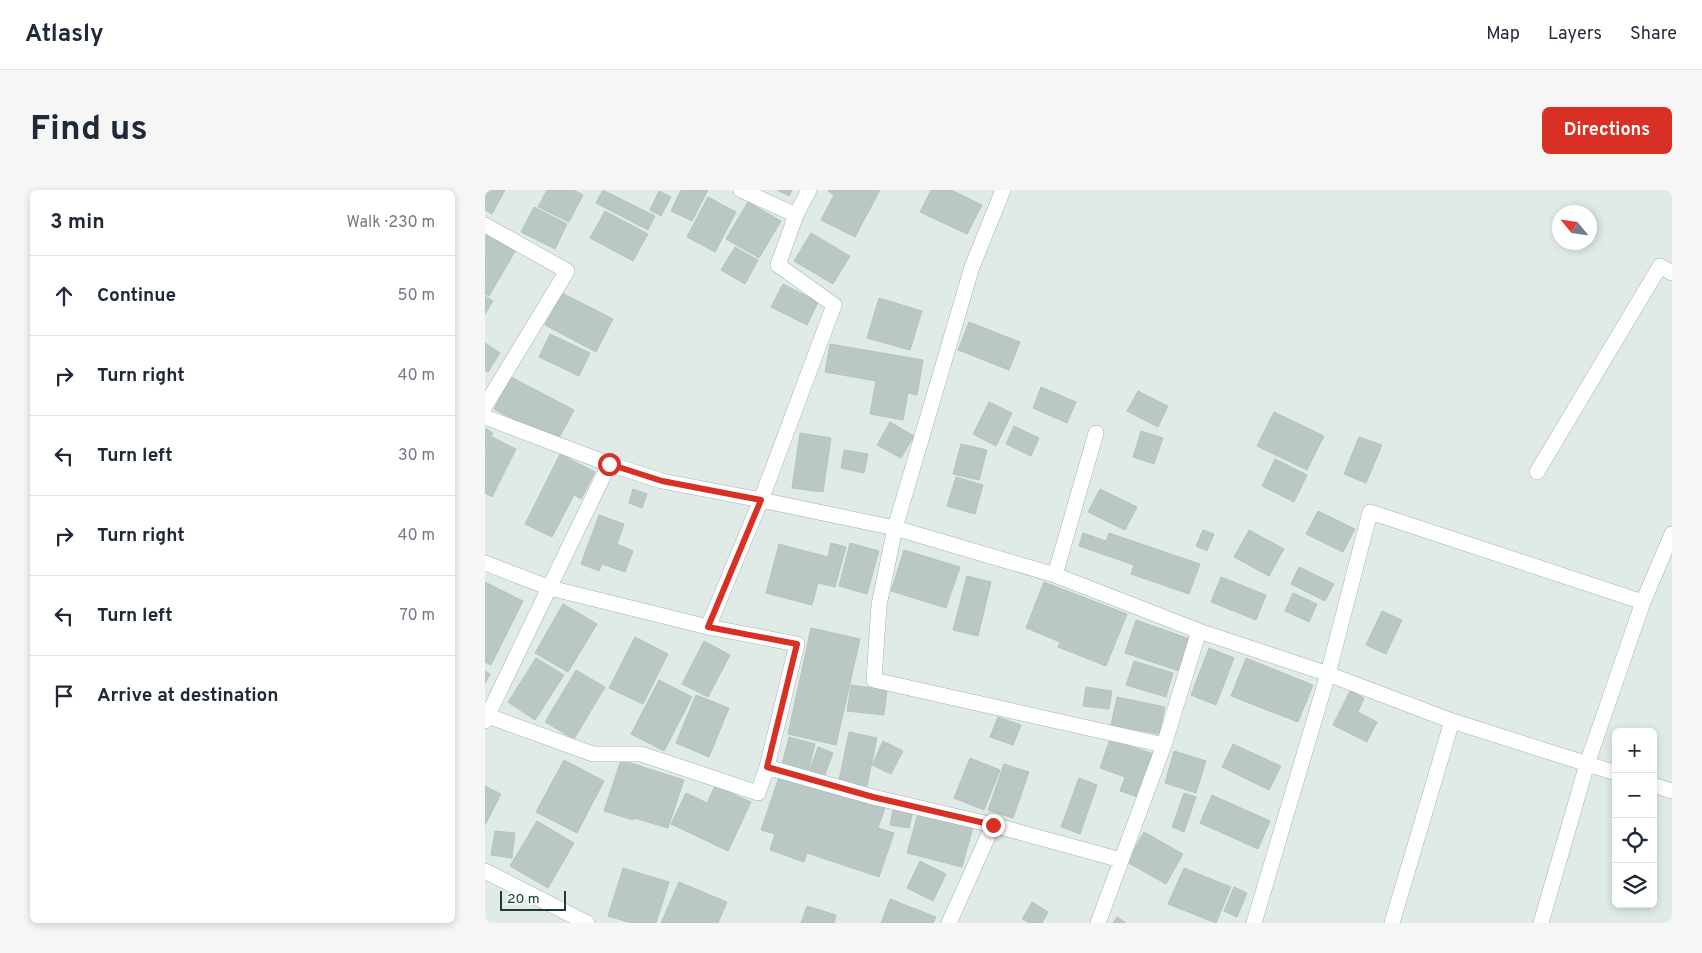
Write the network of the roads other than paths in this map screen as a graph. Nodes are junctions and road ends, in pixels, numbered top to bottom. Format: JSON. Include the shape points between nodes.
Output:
{"nodes":[{"id":1,"x":741,"y":190,"type":"edge"},
{"id":2,"x":809,"y":190,"type":"edge"},
{"id":3,"x":1003,"y":190,"type":"edge"},
{"id":4,"x":796,"y":215,"type":"junction"},
{"id":5,"x":485,"y":224,"type":"edge"},
{"id":6,"x":1672,"y":273,"type":"edge"},
{"id":7,"x":485,"y":406,"type":"edge"},
{"id":8,"x":485,"y":416,"type":"edge"},
{"id":9,"x":1096,"y":433,"type":"dead end"},
{"id":10,"x":609,"y":464,"type":"junction"},
{"id":11,"x":1537,"y":472,"type":"dead end"},
{"id":12,"x":761,"y":500,"type":"junction"},
{"id":13,"x":895,"y":528,"type":"junction"},
{"id":14,"x":1672,"y":534,"type":"edge"},
{"id":15,"x":485,"y":563,"type":"edge"},
{"id":16,"x":1055,"y":575,"type":"junction"},
{"id":17,"x":550,"y":588,"type":"junction"},
{"id":18,"x":1643,"y":602,"type":"junction"},
{"id":19,"x":708,"y":627,"type":"junction"},
{"id":20,"x":1199,"y":631,"type":"junction"},
{"id":21,"x":1328,"y":674,"type":"junction"},
{"id":22,"x":486,"y":719,"type":"edge"},
{"id":23,"x":1452,"y":721,"type":"junction"},
{"id":24,"x":1164,"y":745,"type":"junction"},
{"id":25,"x":1587,"y":764,"type":"junction"},
{"id":26,"x":767,"y":767,"type":"junction"},
{"id":27,"x":1612,"y":772,"type":"edge"},
{"id":28,"x":1657,"y":786,"type":"edge"},
{"id":29,"x":1672,"y":791,"type":"edge"},
{"id":30,"x":993,"y":825,"type":"junction"},
{"id":31,"x":1121,"y":860,"type":"junction"},
{"id":32,"x":485,"y":871,"type":"edge"},
{"id":33,"x":587,"y":923,"type":"edge"},
{"id":34,"x":949,"y":923,"type":"edge"},
{"id":35,"x":1098,"y":923,"type":"edge"},
{"id":36,"x":1255,"y":923,"type":"edge"},
{"id":37,"x":1392,"y":923,"type":"edge"},
{"id":38,"x":1541,"y":923,"type":"edge"}],
"edges":[{"from":1,"to":4,"type":"street"},
{"from":2,"to":4,"type":"street"},
{"from":3,"to":13,"type":"street","via":[[972,267]]},
{"from":4,"to":12,"type":"street","via":[[778,265],[834,305]]},
{"from":5,"to":7,"type":"street","via":[[567,271]]},
{"from":6,"to":11,"type":"street","via":[[1660,266]]},
{"from":8,"to":10,"type":"street"},
{"from":9,"to":16,"type":"street"},
{"from":10,"to":12,"type":"street","via":[[662,481]]},
{"from":10,"to":17,"type":"street"},
{"from":12,"to":13,"type":"street"},
{"from":12,"to":19,"type":"street"},
{"from":13,"to":16,"type":"street"},
{"from":13,"to":24,"type":"street","via":[[879,605],[874,680]]},
{"from":14,"to":18,"type":"street"},
{"from":15,"to":17,"type":"street"},
{"from":16,"to":20,"type":"street"},
{"from":17,"to":19,"type":"street"},
{"from":17,"to":22,"type":"street"},
{"from":18,"to":21,"type":"street","via":[[1370,512]]},
{"from":18,"to":25,"type":"street"},
{"from":19,"to":26,"type":"street","via":[[797,644]]},
{"from":20,"to":21,"type":"street"},
{"from":20,"to":24,"type":"street"},
{"from":21,"to":23,"type":"street"},
{"from":21,"to":36,"type":"street"},
{"from":22,"to":26,"type":"street","via":[[593,754],[641,754],[758,793]]},
{"from":23,"to":25,"type":"street"},
{"from":23,"to":37,"type":"street"},
{"from":24,"to":31,"type":"street"},
{"from":25,"to":27,"type":"street"},
{"from":25,"to":38,"type":"street"},
{"from":26,"to":30,"type":"street","via":[[873,797]]},
{"from":28,"to":29,"type":"street"},
{"from":30,"to":31,"type":"street"},
{"from":30,"to":34,"type":"street"},
{"from":31,"to":35,"type":"street"},
{"from":32,"to":33,"type":"street"}]}
